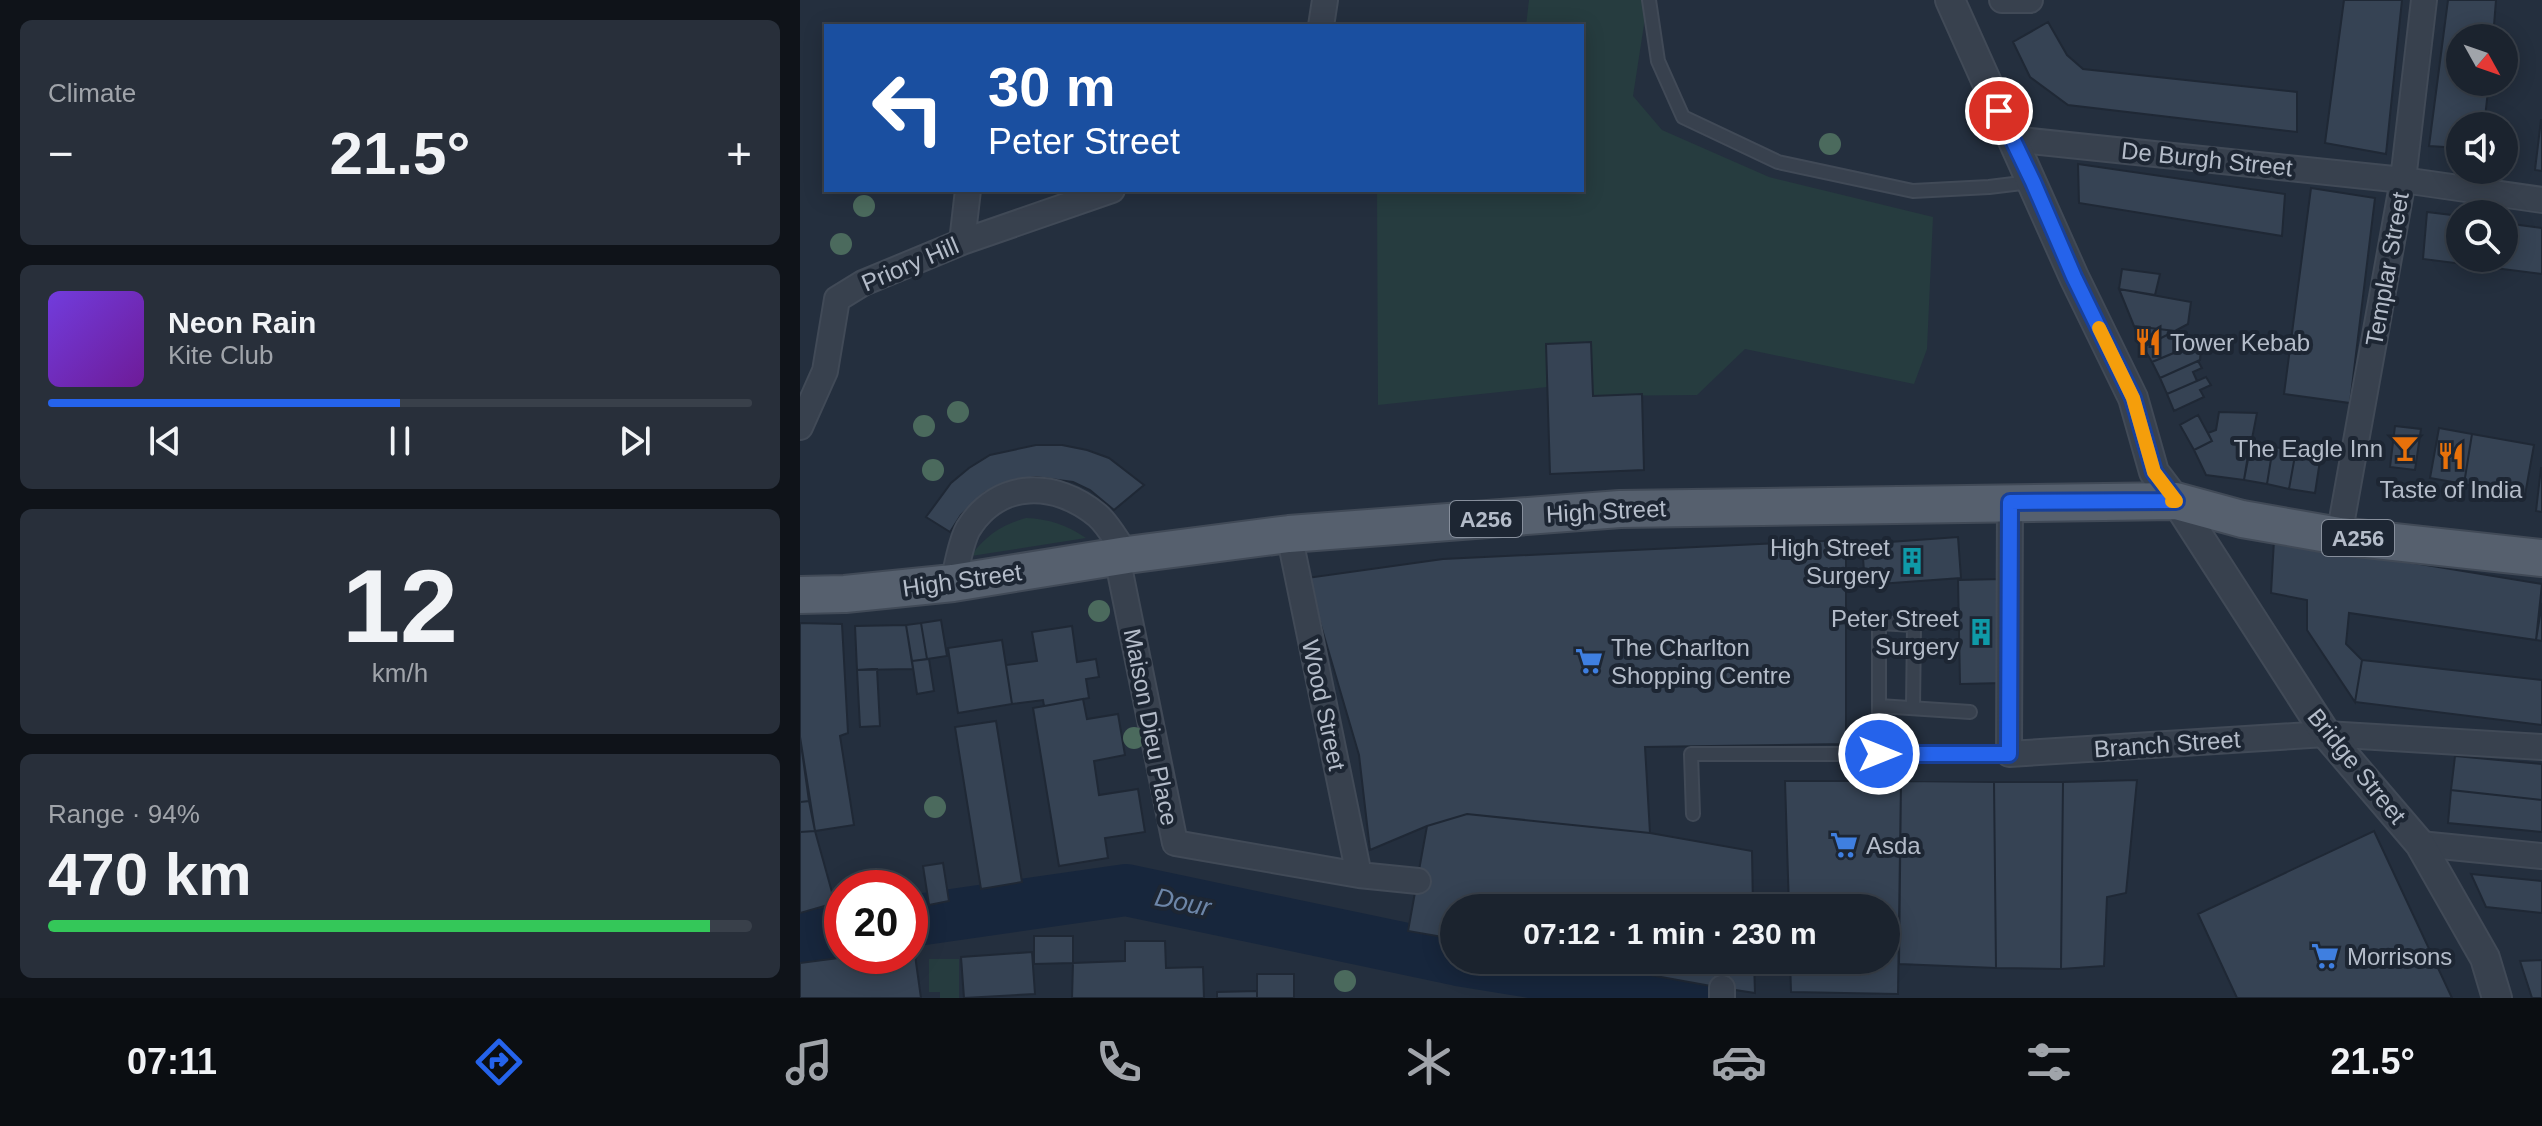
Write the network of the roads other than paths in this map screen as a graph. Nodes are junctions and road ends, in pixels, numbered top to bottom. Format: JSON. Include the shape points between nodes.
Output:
{"nodes":[{"id":1,"x":1325,"y":0,"type":"edge"},
{"id":2,"x":1649,"y":0,"type":"edge"},
{"id":3,"x":1950,"y":0,"type":"edge"},
{"id":4,"x":2002,"y":0,"type":"edge"},
{"id":5,"x":2030,"y":0,"type":"edge"},
{"id":6,"x":2424,"y":0,"type":"edge"},
{"id":7,"x":1321,"y":24,"type":"edge"},
{"id":8,"x":2011,"y":139,"type":"junction"},
{"id":9,"x":2403,"y":180,"type":"junction"},
{"id":10,"x":2033,"y":182,"type":"junction"},
{"id":11,"x":968,"y":192,"type":"edge"},
{"id":12,"x":1106,"y":192,"type":"edge"},
{"id":13,"x":2542,"y":200,"type":"edge"},
{"id":14,"x":962,"y":242,"type":"junction"},
{"id":15,"x":800,"y":427,"type":"edge"},
{"id":16,"x":2176,"y":501,"type":"junction"},
{"id":17,"x":2010,"y":502,"type":"junction"},
{"id":18,"x":1289,"y":534,"type":"junction"},
{"id":19,"x":2339,"y":536,"type":"junction"},
{"id":20,"x":1122,"y":556,"type":"junction"},
{"id":21,"x":2542,"y":558,"type":"edge"},
{"id":22,"x":953,"y":583,"type":"junction"},
{"id":23,"x":800,"y":595,"type":"edge"},
{"id":24,"x":1879,"y":706,"type":"junction"},
{"id":25,"x":1913,"y":708,"type":"junction"},
{"id":26,"x":1970,"y":712,"type":"dead end"},
{"id":27,"x":2326,"y":734,"type":"junction"},
{"id":28,"x":2542,"y":747,"type":"edge"},
{"id":29,"x":1879,"y":754,"type":"junction"},
{"id":30,"x":2009,"y":754,"type":"junction"},
{"id":31,"x":1693,"y":814,"type":"dead end"},
{"id":32,"x":2420,"y":844,"type":"junction"},
{"id":33,"x":2542,"y":856,"type":"edge"},
{"id":34,"x":1359,"y":875,"type":"junction"},
{"id":35,"x":1418,"y":881,"type":"dead end"},
{"id":36,"x":2497,"y":998,"type":"edge"}],
"edges":[{"from":1,"to":7,"type":"street"},
{"from":2,"to":10,"type":"lane","via":[[1658,61],[1683,117],[1697,124],[1778,162],[1913,191]]},
{"from":3,"to":8,"type":"street","name":"Bridge Street"},
{"from":4,"to":5,"type":"street"},
{"from":6,"to":9,"type":"street","name":"Templar Street"},
{"from":8,"to":9,"type":"street","name":"De Burgh Street"},
{"from":8,"to":10,"type":"street","name":"Bridge Street"},
{"from":9,"to":13,"type":"street","name":"De Burgh Street"},
{"from":9,"to":19,"type":"street","name":"Templar Street"},
{"from":10,"to":16,"type":"street","name":"Bridge Street","via":[[2133,398],[2154,472]]},
{"from":11,"to":14,"type":"street"},
{"from":12,"to":14,"type":"street","name":"Priory Hill"},
{"from":14,"to":15,"type":"street","name":"Priory Hill","via":[[837,299],[825,371]]},
{"from":16,"to":17,"type":"main road","name":"High Street","number":"A256"},
{"from":16,"to":19,"type":"main road","number":"A256"},
{"from":16,"to":27,"type":"street","name":"Bridge Street"},
{"from":17,"to":18,"type":"main road","name":"High Street","number":"A256","via":[[1620,509]]},
{"from":17,"to":30,"type":"street"},
{"from":18,"to":20,"type":"main road","name":"High Street","number":"A256"},
{"from":18,"to":34,"type":"street","name":"Wood Street"},
{"from":19,"to":21,"type":"main road","number":"A256"},
{"from":20,"to":22,"type":"main road","name":"High Street","number":"A256"},
{"from":20,"to":22,"type":"street","via":[[1100,517],[1075,499],[1046,489],[1015,492],[992,504],[968,530]]},
{"from":20,"to":34,"type":"street","name":"Maison Dieu Place","via":[[1175,843]]},
{"from":22,"to":23,"type":"main road","name":"High Street","number":"A256"},
{"from":24,"to":25,"type":"lane"},
{"from":24,"to":25,"type":"lane","via":[[1879,623],[1914,625]]},
{"from":24,"to":29,"type":"lane"},
{"from":25,"to":26,"type":"lane"},
{"from":27,"to":28,"type":"street","name":"Branch Street"},
{"from":27,"to":30,"type":"street","name":"Branch Street"},
{"from":27,"to":32,"type":"street","name":"Bridge Street"},
{"from":29,"to":30,"type":"lane"},
{"from":29,"to":31,"type":"lane","via":[[1691,754]]},
{"from":32,"to":33,"type":"street"},
{"from":32,"to":36,"type":"street","name":"Bridge Street","via":[[2485,958]]},
{"from":34,"to":35,"type":"street","name":"Maison Dieu Place"}]}
